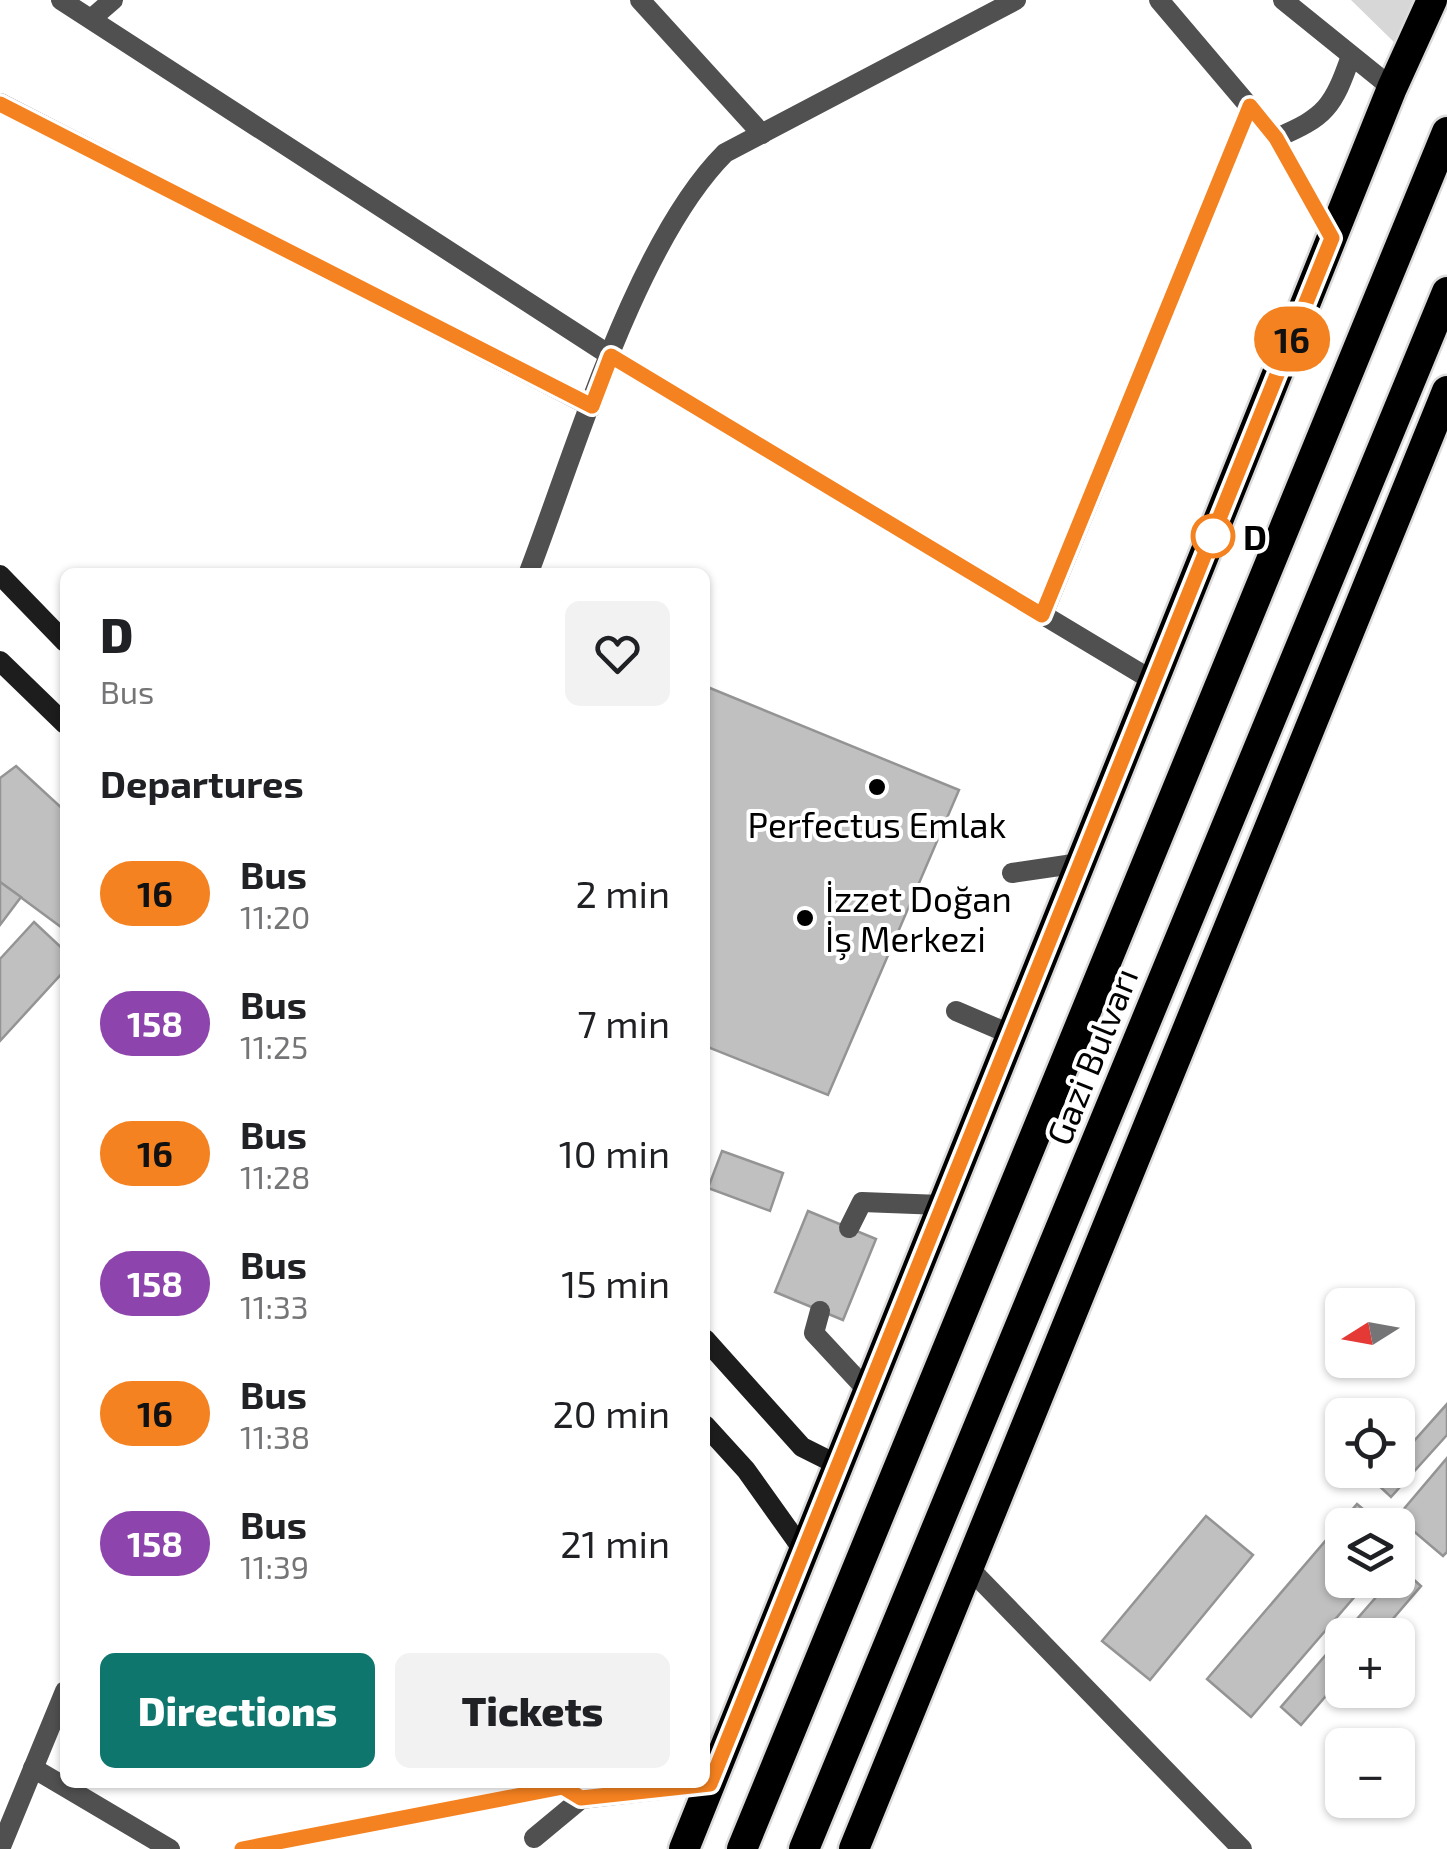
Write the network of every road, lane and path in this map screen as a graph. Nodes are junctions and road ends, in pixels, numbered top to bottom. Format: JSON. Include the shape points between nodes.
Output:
{"nodes":[{"id":1,"x":61,"y":0,"type":"edge"},
{"id":2,"x":113,"y":0,"type":"edge"},
{"id":3,"x":640,"y":0,"type":"edge"},
{"id":4,"x":1016,"y":0,"type":"edge"},
{"id":5,"x":1159,"y":0,"type":"edge"},
{"id":6,"x":1283,"y":0,"type":"edge"},
{"id":7,"x":1432,"y":0,"type":"edge"},
{"id":8,"x":91,"y":19,"type":"junction"},
{"id":9,"x":1351,"y":56,"type":"junction"},
{"id":10,"x":1392,"y":88,"type":"junction"},
{"id":11,"x":0,"y":104,"type":"edge"},
{"id":12,"x":1250,"y":106,"type":"junction"},
{"id":13,"x":1447,"y":132,"type":"edge"},
{"id":14,"x":762,"y":134,"type":"junction"},
{"id":15,"x":1276,"y":138,"type":"junction"},
{"id":16,"x":1332,"y":238,"type":"junction"},
{"id":17,"x":1447,"y":292,"type":"edge"},
{"id":18,"x":611,"y":356,"type":"junction"},
{"id":19,"x":1447,"y":391,"type":"edge"},
{"id":20,"x":592,"y":406,"type":"junction"},
{"id":21,"x":531,"y":568,"type":"edge"},
{"id":22,"x":0,"y":575,"type":"edge"},
{"id":23,"x":1042,"y":615,"type":"junction"},
{"id":24,"x":60,"y":637,"type":"edge"},
{"id":25,"x":0,"y":660,"type":"edge"},
{"id":26,"x":1155,"y":682,"type":"junction"},
{"id":27,"x":60,"y":719,"type":"edge"},
{"id":28,"x":1080,"y":863,"type":"junction"},
{"id":29,"x":1012,"y":872,"type":"dead end"},
{"id":30,"x":956,"y":1011,"type":"dead end"},
{"id":31,"x":1010,"y":1034,"type":"junction"},
{"id":32,"x":940,"y":1206,"type":"junction"},
{"id":33,"x":849,"y":1228,"type":"dead end"},
{"id":34,"x":820,"y":1311,"type":"dead end"},
{"id":35,"x":710,"y":1345,"type":"edge"},
{"id":36,"x":866,"y":1389,"type":"junction"},
{"id":37,"x":710,"y":1430,"type":"edge"},
{"id":38,"x":836,"y":1464,"type":"junction"},
{"id":39,"x":803,"y":1550,"type":"junction"},
{"id":40,"x":968,"y":1567,"type":"junction"},
{"id":41,"x":60,"y":1702,"type":"edge"},
{"id":42,"x":32,"y":1768,"type":"junction"},
{"id":43,"x":60,"y":1784,"type":"edge"},
{"id":44,"x":710,"y":1784,"type":"edge"},
{"id":45,"x":66,"y":1788,"type":"edge"},
{"id":46,"x":558,"y":1788,"type":"edge"},
{"id":47,"x":565,"y":1788,"type":"edge"},
{"id":48,"x":673,"y":1788,"type":"edge"},
{"id":49,"x":708,"y":1788,"type":"edge"},
{"id":50,"x":581,"y":1798,"type":"junction"},
{"id":51,"x":534,"y":1838,"type":"dead end"},
{"id":52,"x":0,"y":1848,"type":"edge"},
{"id":53,"x":170,"y":1849,"type":"edge"},
{"id":54,"x":242,"y":1849,"type":"edge"},
{"id":55,"x":684,"y":1849,"type":"edge"},
{"id":56,"x":742,"y":1849,"type":"edge"},
{"id":57,"x":804,"y":1849,"type":"edge"},
{"id":58,"x":854,"y":1849,"type":"edge"},
{"id":59,"x":1242,"y":1849,"type":"edge"}],
"edges":[{"from":1,"to":8,"type":"street"},
{"from":2,"to":8,"type":"street"},
{"from":3,"to":14,"type":"street"},
{"from":4,"to":14,"type":"street"},
{"from":5,"to":12,"type":"street"},
{"from":6,"to":9,"type":"street"},
{"from":7,"to":10,"type":"highway"},
{"from":8,"to":18,"type":"street"},
{"from":9,"to":10,"type":"street"},
{"from":9,"to":15,"type":"street","via":[[1336,99],[1317,121]]},
{"from":10,"to":16,"type":"highway"},
{"from":11,"to":20,"type":"street"},
{"from":12,"to":15,"type":"street"},
{"from":12,"to":23,"type":"street"},
{"from":13,"to":56,"type":"highway","name":"Gazi Bulvarı"},
{"from":14,"to":18,"type":"street","via":[[725,153],[698,180]]},
{"from":15,"to":16,"type":"street"},
{"from":16,"to":26,"type":"highway"},
{"from":17,"to":57,"type":"highway","name":"Gazi Bulvarı"},
{"from":18,"to":20,"type":"street"},
{"from":18,"to":23,"type":"street"},
{"from":19,"to":40,"type":"highway"},
{"from":20,"to":21,"type":"street"},
{"from":22,"to":24,"type":"street"},
{"from":23,"to":26,"type":"street"},
{"from":25,"to":27,"type":"street"},
{"from":26,"to":28,"type":"highway"},
{"from":28,"to":29,"type":"street"},
{"from":28,"to":31,"type":"highway"},
{"from":30,"to":31,"type":"street"},
{"from":31,"to":32,"type":"highway"},
{"from":32,"to":33,"type":"street","via":[[862,1202]]},
{"from":32,"to":36,"type":"highway"},
{"from":34,"to":36,"type":"street","via":[[814,1333]]},
{"from":35,"to":38,"type":"street","via":[[802,1447]]},
{"from":36,"to":38,"type":"highway"},
{"from":37,"to":39,"type":"street"},
{"from":38,"to":39,"type":"highway"},
{"from":39,"to":44,"type":"highway"},
{"from":40,"to":58,"type":"highway"},
{"from":40,"to":59,"type":"street"},
{"from":41,"to":42,"type":"street"},
{"from":42,"to":43,"type":"street"},
{"from":42,"to":52,"type":"street"},
{"from":45,"to":53,"type":"street"},
{"from":46,"to":54,"type":"street"},
{"from":47,"to":50,"type":"street"},
{"from":48,"to":50,"type":"street"},
{"from":49,"to":55,"type":"highway"},
{"from":50,"to":51,"type":"street"}]}
